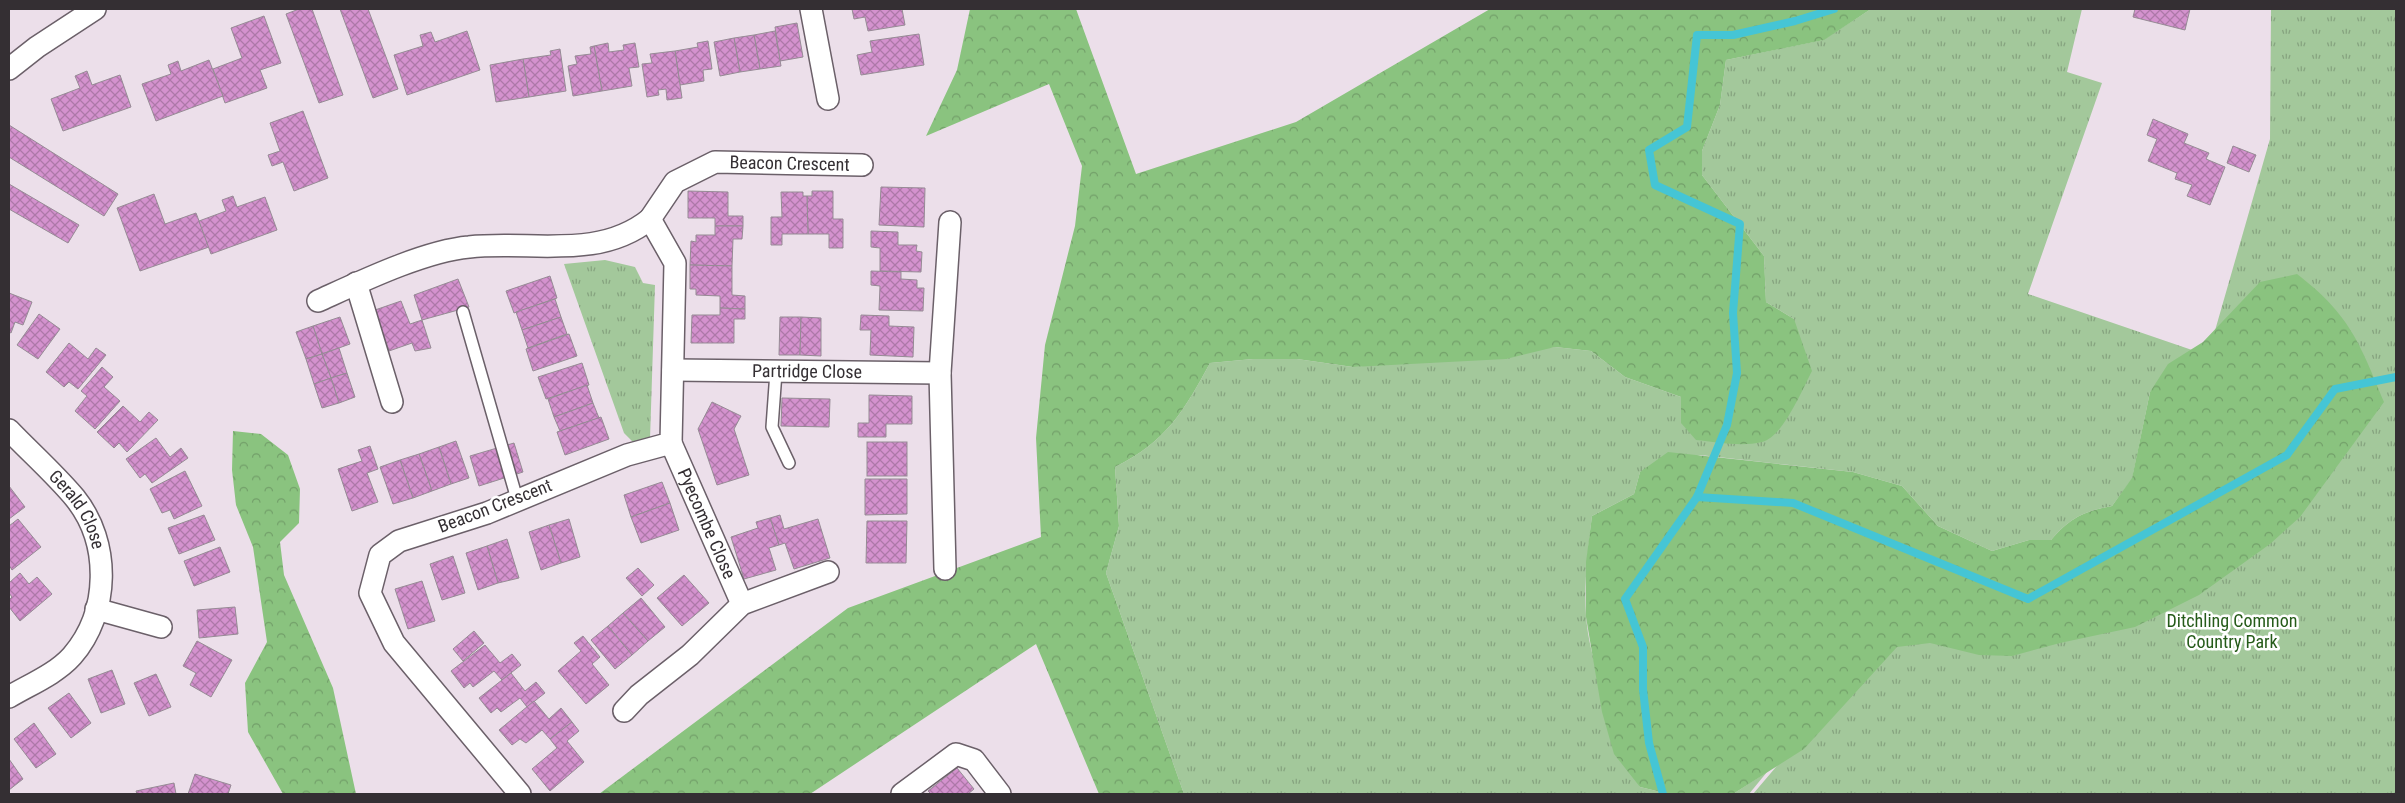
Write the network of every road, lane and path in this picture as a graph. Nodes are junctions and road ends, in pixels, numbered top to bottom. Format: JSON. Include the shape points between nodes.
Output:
{"nodes":[{"id":1,"x":95,"y":9,"type":"edge"},
{"id":2,"x":811,"y":9,"type":"edge"},
{"id":3,"x":9,"y":70,"type":"edge"},
{"id":4,"x":828,"y":98,"type":"dead end"},
{"id":5,"x":862,"y":165,"type":"dead end"},
{"id":6,"x":650,"y":219,"type":"junction"},
{"id":7,"x":950,"y":222,"type":"dead end"},
{"id":8,"x":356,"y":283,"type":"junction"},
{"id":9,"x":318,"y":301,"type":"dead end"},
{"id":10,"x":463,"y":312,"type":"dead end"},
{"id":11,"x":673,"y":370,"type":"junction"},
{"id":12,"x":776,"y":372,"type":"junction"},
{"id":13,"x":940,"y":373,"type":"junction"},
{"id":14,"x":392,"y":402,"type":"dead end"},
{"id":15,"x":9,"y":430,"type":"edge"},
{"id":16,"x":671,"y":442,"type":"junction"},
{"id":17,"x":789,"y":463,"type":"dead end"},
{"id":18,"x":517,"y":498,"type":"junction"},
{"id":19,"x":946,"y":569,"type":"dead end"},
{"id":20,"x":828,"y":572,"type":"dead end"},
{"id":21,"x":742,"y":604,"type":"junction"},
{"id":22,"x":96,"y":609,"type":"junction"},
{"id":23,"x":161,"y":627,"type":"dead end"},
{"id":24,"x":9,"y":697,"type":"edge"},
{"id":25,"x":624,"y":711,"type":"dead end"},
{"id":26,"x":520,"y":794,"type":"edge"},
{"id":27,"x":902,"y":794,"type":"edge"},
{"id":28,"x":1000,"y":794,"type":"edge"}],
"edges":[{"from":1,"to":3,"type":"street","via":[[37,46]]},
{"from":2,"to":4,"type":"street"},
{"from":5,"to":6,"type":"street","name":"Beacon Crescent","via":[[715,162],[675,182]]},
{"from":6,"to":8,"type":"street","name":"Beacon Crescent","via":[[636,230],[594,244],[469,246],[441,252]]},
{"from":6,"to":11,"type":"street","via":[[675,263]]},
{"from":7,"to":13,"type":"street"},
{"from":8,"to":9,"type":"street","name":"Beacon Crescent"},
{"from":8,"to":14,"type":"street"},
{"from":10,"to":18,"type":"lane"},
{"from":11,"to":12,"type":"street","name":"Partridge Close"},
{"from":11,"to":16,"type":"street"},
{"from":12,"to":13,"type":"street","name":"Partridge Close"},
{"from":12,"to":17,"type":"lane","via":[[772,426]]},
{"from":13,"to":19,"type":"street"},
{"from":15,"to":22,"type":"street","name":"Gerald Close","via":[[75,499],[91,525],[103,577]]},
{"from":16,"to":18,"type":"street","name":"Beacon Crescent","via":[[627,455]]},
{"from":16,"to":21,"type":"street","name":"Pyecombe Close"},
{"from":18,"to":26,"type":"street","name":"Beacon Crescent","via":[[486,513],[400,541],[380,555],[370,593],[394,643]]},
{"from":20,"to":21,"type":"street"},
{"from":21,"to":25,"type":"street","via":[[690,655]]},
{"from":22,"to":23,"type":"street"},
{"from":22,"to":24,"type":"street","name":"Gerald Close","via":[[72,656]]},
{"from":27,"to":28,"type":"street","via":[[956,754],[974,760]]}]}
